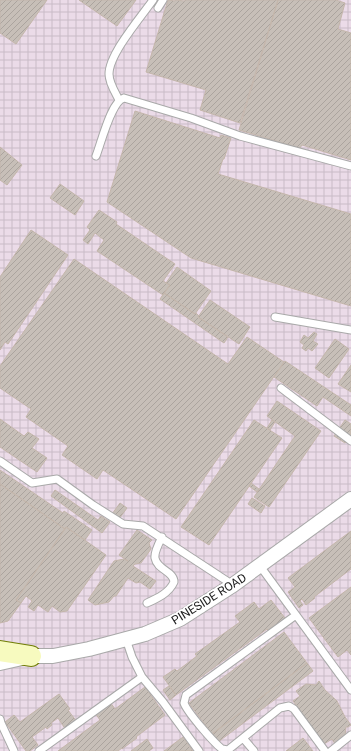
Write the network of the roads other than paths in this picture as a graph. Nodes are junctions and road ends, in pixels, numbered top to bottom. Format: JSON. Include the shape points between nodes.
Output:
{"nodes":[{"id":1,"x":153,"y":0,"type":"edge"},
{"id":2,"x":163,"y":0,"type":"edge"},
{"id":3,"x":158,"y":8,"type":"dead end"},
{"id":4,"x":119,"y":100,"type":"junction"},
{"id":5,"x":96,"y":156,"type":"dead end"},
{"id":6,"x":351,"y":166,"type":"edge"},
{"id":7,"x":276,"y":317,"type":"dead end"},
{"id":8,"x":351,"y":330,"type":"edge"},
{"id":9,"x":281,"y":388,"type":"dead end"},
{"id":10,"x":351,"y":441,"type":"edge"},
{"id":11,"x":0,"y":461,"type":"edge"},
{"id":12,"x":351,"y":499,"type":"edge"},
{"id":13,"x":162,"y":537,"type":"junction"},
{"id":14,"x":260,"y":566,"type":"junction"},
{"id":15,"x":233,"y":585,"type":"junction"},
{"id":16,"x":147,"y":603,"type":"dead end"},
{"id":17,"x":296,"y":614,"type":"junction"},
{"id":18,"x":126,"y":639,"type":"junction"},
{"id":19,"x":0,"y":651,"type":"edge"},
{"id":20,"x":31,"y":656,"type":"junction"},
{"id":21,"x":0,"y":663,"type":"edge"},
{"id":22,"x":142,"y":677,"type":"junction"},
{"id":23,"x":351,"y":690,"type":"edge"},
{"id":24,"x":0,"y":718,"type":"edge"},
{"id":25,"x":351,"y":735,"type":"edge"},
{"id":26,"x":243,"y":738,"type":"junction"},
{"id":27,"x":14,"y":751,"type":"edge"},
{"id":28,"x":39,"y":751,"type":"edge"},
{"id":29,"x":199,"y":751,"type":"edge"},
{"id":30,"x":254,"y":751,"type":"edge"},
{"id":31,"x":325,"y":751,"type":"edge"},
{"id":32,"x":331,"y":751,"type":"edge"}],
"edges":[{"from":1,"to":4,"type":"lane","via":[[122,43],[111,64],[109,74]]},
{"from":2,"to":3,"type":"lane"},
{"from":4,"to":5,"type":"lane","via":[[113,108]]},
{"from":4,"to":6,"type":"lane","via":[[124,98],[240,136]]},
{"from":7,"to":8,"type":"lane"},
{"from":9,"to":10,"type":"lane"},
{"from":11,"to":13,"type":"lane","via":[[32,483],[57,479],[123,524],[143,526]]},
{"from":12,"to":14,"type":"street","name":"PINESIDE ROAD"},
{"from":13,"to":15,"type":"lane"},
{"from":13,"to":16,"type":"lane","via":[[155,558],[160,567],[173,576],[174,582],[165,594]]},
{"from":14,"to":15,"type":"street","name":"PINESIDE ROAD"},
{"from":14,"to":17,"type":"lane"},
{"from":15,"to":18,"type":"street","name":"PINESIDE ROAD","via":[[180,619]]},
{"from":17,"to":23,"type":"lane"},
{"from":17,"to":26,"type":"lane","via":[[185,698],[185,705],[222,749],[228,750]]},
{"from":18,"to":20,"type":"street","name":"PINESIDE ROAD","via":[[53,656]]},
{"from":18,"to":22,"type":"lane"},
{"from":19,"to":20,"type":"main road"},
{"from":20,"to":21,"type":"street","name":"PINESIDE ROAD"},
{"from":22,"to":28,"type":"lane"},
{"from":22,"to":29,"type":"lane"},
{"from":24,"to":27,"type":"lane"},
{"from":25,"to":32,"type":"lane"},
{"from":26,"to":30,"type":"lane"},
{"from":26,"to":31,"type":"lane","via":[[280,708],[288,706],[294,709]]}]}
